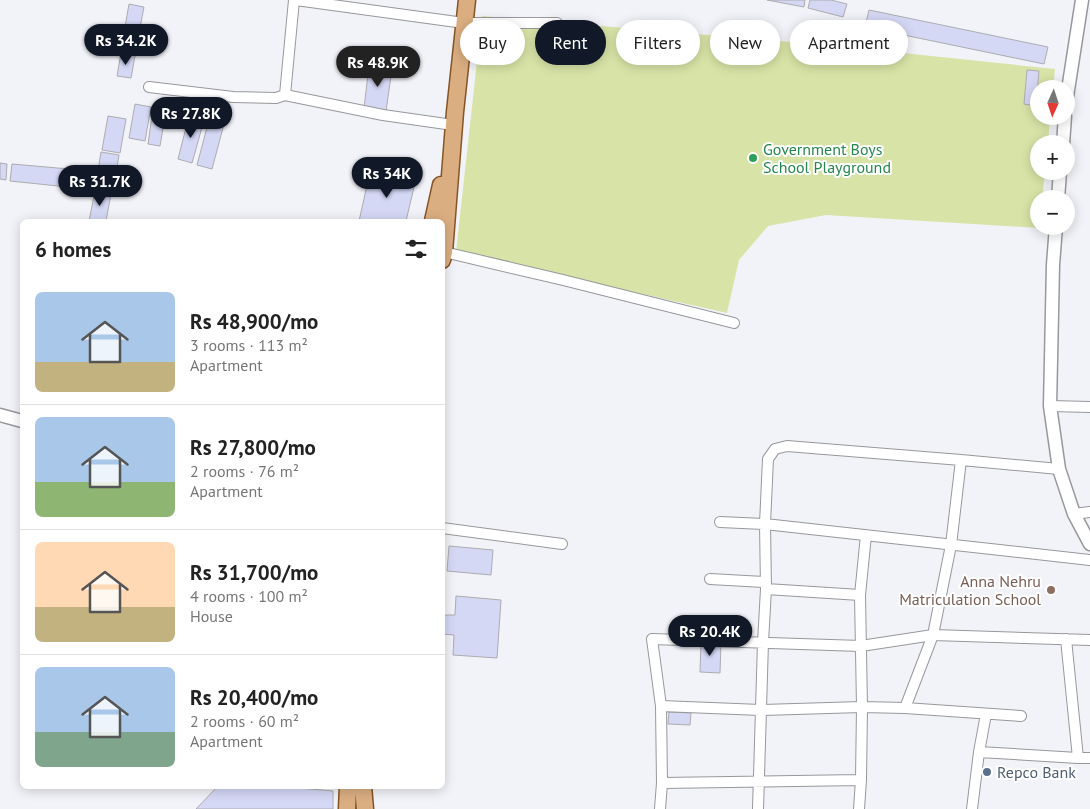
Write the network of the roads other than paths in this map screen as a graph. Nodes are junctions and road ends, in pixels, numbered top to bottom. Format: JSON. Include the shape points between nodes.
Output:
{"nodes":[{"id":1,"x":295,"y":0,"type":"edge"},
{"id":2,"x":467,"y":0,"type":"edge"},
{"id":3,"x":1082,"y":0,"type":"edge"},
{"id":4,"x":464,"y":20,"type":"edge"},
{"id":5,"x":460,"y":22,"type":"edge"},
{"id":6,"x":460,"y":61,"type":"edge"},
{"id":7,"x":1070,"y":80,"type":"edge"},
{"id":8,"x":149,"y":87,"type":"dead end"},
{"id":9,"x":285,"y":95,"type":"junction"},
{"id":10,"x":454,"y":118,"type":"junction"},
{"id":11,"x":433,"y":219,"type":"edge"},
{"id":12,"x":445,"y":231,"type":"edge"},
{"id":13,"x":1055,"y":235,"type":"edge"},
{"id":14,"x":445,"y":256,"type":"edge"},
{"id":15,"x":734,"y":323,"type":"dead end"},
{"id":16,"x":1050,"y":406,"type":"junction"},
{"id":17,"x":1090,"y":407,"type":"edge"},
{"id":18,"x":0,"y":415,"type":"edge"},
{"id":19,"x":20,"y":420,"type":"edge"},
{"id":20,"x":961,"y":460,"type":"junction"},
{"id":21,"x":1059,"y":469,"type":"junction"},
{"id":22,"x":1090,"y":512,"type":"edge"},
{"id":23,"x":1074,"y":514,"type":"junction"},
{"id":24,"x":720,"y":522,"type":"dead end"},
{"id":25,"x":765,"y":524,"type":"junction"},
{"id":26,"x":445,"y":528,"type":"edge"},
{"id":27,"x":866,"y":535,"type":"junction"},
{"id":28,"x":562,"y":544,"type":"dead end"},
{"id":29,"x":1090,"y":544,"type":"edge"},
{"id":30,"x":950,"y":545,"type":"junction"},
{"id":31,"x":1090,"y":560,"type":"edge"},
{"id":32,"x":710,"y":578,"type":"dead end"},
{"id":33,"x":766,"y":585,"type":"junction"},
{"id":34,"x":860,"y":595,"type":"junction"},
{"id":35,"x":933,"y":635,"type":"junction"},
{"id":36,"x":1066,"y":639,"type":"junction"},
{"id":37,"x":1090,"y":640,"type":"edge"},
{"id":38,"x":763,"y":642,"type":"junction"},
{"id":39,"x":861,"y":646,"type":"junction"},
{"id":40,"x":661,"y":706,"type":"junction"},
{"id":41,"x":862,"y":707,"type":"junction"},
{"id":42,"x":905,"y":708,"type":"junction"},
{"id":43,"x":761,"y":710,"type":"junction"},
{"id":44,"x":986,"y":714,"type":"junction"},
{"id":45,"x":1021,"y":716,"type":"dead end"},
{"id":46,"x":979,"y":752,"type":"junction"},
{"id":47,"x":1078,"y":758,"type":"junction"},
{"id":48,"x":1090,"y":758,"type":"edge"},
{"id":49,"x":861,"y":780,"type":"junction"},
{"id":50,"x":759,"y":782,"type":"junction"},
{"id":51,"x":662,"y":783,"type":"junction"},
{"id":52,"x":348,"y":789,"type":"edge"},
{"id":53,"x":363,"y":789,"type":"edge"},
{"id":54,"x":347,"y":809,"type":"edge"},
{"id":55,"x":365,"y":809,"type":"edge"},
{"id":56,"x":660,"y":809,"type":"edge"},
{"id":57,"x":758,"y":809,"type":"edge"},
{"id":58,"x":859,"y":809,"type":"edge"},
{"id":59,"x":972,"y":809,"type":"edge"}],
"edges":[{"from":1,"to":5,"type":"street"},
{"from":1,"to":9,"type":"street"},
{"from":2,"to":4,"type":"main road"},
{"from":3,"to":7,"type":"street"},
{"from":6,"to":10,"type":"main road"},
{"from":8,"to":9,"type":"street","via":[[233,96],[276,98]]},
{"from":9,"to":10,"type":"street","via":[[383,115]]},
{"from":10,"to":11,"type":"main road"},
{"from":10,"to":12,"type":"main road"},
{"from":13,"to":16,"type":"street"},
{"from":14,"to":15,"type":"street","via":[[563,280]]},
{"from":16,"to":17,"type":"street"},
{"from":16,"to":21,"type":"street"},
{"from":18,"to":19,"type":"street"},
{"from":20,"to":21,"type":"street"},
{"from":20,"to":25,"type":"street","via":[[786,446],[775,449],[768,460]]},
{"from":20,"to":30,"type":"street"},
{"from":21,"to":23,"type":"street"},
{"from":22,"to":23,"type":"street"},
{"from":23,"to":29,"type":"street"},
{"from":24,"to":25,"type":"street"},
{"from":25,"to":27,"type":"street"},
{"from":25,"to":33,"type":"street"},
{"from":26,"to":28,"type":"street"},
{"from":27,"to":30,"type":"street"},
{"from":27,"to":34,"type":"street"},
{"from":30,"to":31,"type":"street"},
{"from":30,"to":35,"type":"street"},
{"from":32,"to":33,"type":"street"},
{"from":33,"to":34,"type":"street"},
{"from":33,"to":38,"type":"street"},
{"from":34,"to":39,"type":"street"},
{"from":35,"to":36,"type":"street"},
{"from":35,"to":39,"type":"street"},
{"from":35,"to":42,"type":"street"},
{"from":36,"to":37,"type":"street"},
{"from":36,"to":47,"type":"street"},
{"from":38,"to":39,"type":"street"},
{"from":38,"to":40,"type":"street","via":[[652,639]]},
{"from":38,"to":43,"type":"street"},
{"from":39,"to":41,"type":"street"},
{"from":40,"to":43,"type":"street"},
{"from":40,"to":51,"type":"street"},
{"from":41,"to":42,"type":"street"},
{"from":41,"to":43,"type":"street"},
{"from":41,"to":49,"type":"street"},
{"from":42,"to":44,"type":"street"},
{"from":43,"to":50,"type":"street"},
{"from":44,"to":45,"type":"street"},
{"from":44,"to":46,"type":"street"},
{"from":46,"to":47,"type":"street"},
{"from":46,"to":59,"type":"street"},
{"from":47,"to":48,"type":"street"},
{"from":49,"to":50,"type":"street"},
{"from":49,"to":58,"type":"street"},
{"from":50,"to":51,"type":"street"},
{"from":50,"to":57,"type":"street"},
{"from":51,"to":56,"type":"street"},
{"from":52,"to":54,"type":"main road"},
{"from":53,"to":55,"type":"main road"}]}
